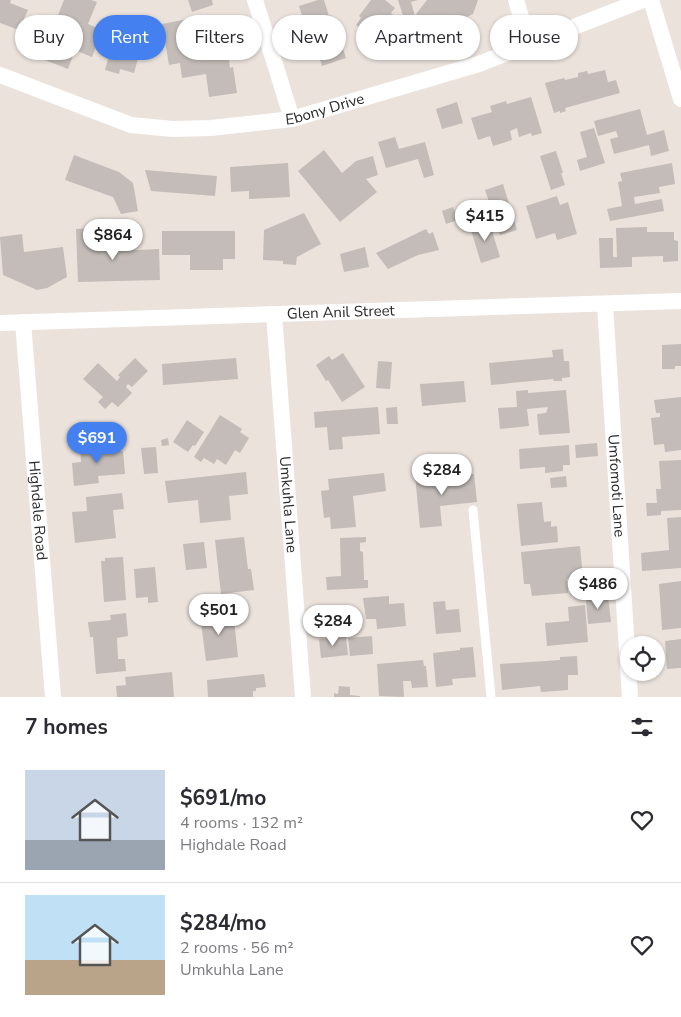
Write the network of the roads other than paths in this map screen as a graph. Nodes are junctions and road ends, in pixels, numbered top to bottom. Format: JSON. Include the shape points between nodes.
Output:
{"nodes":[{"id":1,"x":255,"y":0,"type":"edge"},
{"id":2,"x":516,"y":0,"type":"edge"},
{"id":3,"x":643,"y":0,"type":"edge"},
{"id":4,"x":651,"y":0,"type":"edge"},
{"id":5,"x":520,"y":15,"type":"edge"},
{"id":6,"x":578,"y":25,"type":"edge"},
{"id":7,"x":490,"y":60,"type":"edge"},
{"id":8,"x":0,"y":74,"type":"edge"},
{"id":9,"x":681,"y":98,"type":"edge"},
{"id":10,"x":292,"y":119,"type":"junction"},
{"id":11,"x":681,"y":302,"type":"edge"},
{"id":12,"x":605,"y":305,"type":"junction"},
{"id":13,"x":274,"y":314,"type":"junction"},
{"id":14,"x":23,"y":322,"type":"junction"},
{"id":15,"x":0,"y":323,"type":"edge"},
{"id":16,"x":473,"y":510,"type":"dead end"},
{"id":17,"x":53,"y":697,"type":"edge"},
{"id":18,"x":303,"y":697,"type":"edge"},
{"id":19,"x":491,"y":697,"type":"edge"},
{"id":20,"x":630,"y":697,"type":"edge"}],
"edges":[{"from":1,"to":10,"type":"street"},
{"from":2,"to":5,"type":"street"},
{"from":3,"to":6,"type":"street","name":"Ebony Drive"},
{"from":4,"to":9,"type":"street"},
{"from":7,"to":10,"type":"street","name":"Ebony Drive"},
{"from":8,"to":10,"type":"street","name":"Ebony Drive","via":[[131,125],[212,128]]},
{"from":11,"to":12,"type":"street","name":"Glen Anil Street"},
{"from":12,"to":13,"type":"street","name":"Glen Anil Street"},
{"from":12,"to":20,"type":"street","name":"Umfomoti Lane"},
{"from":13,"to":14,"type":"street","name":"Glen Anil Street"},
{"from":13,"to":18,"type":"street","name":"Umkuhla Lane"},
{"from":14,"to":15,"type":"street","name":"Glen Anil Street"},
{"from":14,"to":17,"type":"street","name":"Highdale Road"},
{"from":16,"to":19,"type":"lane"}]}
